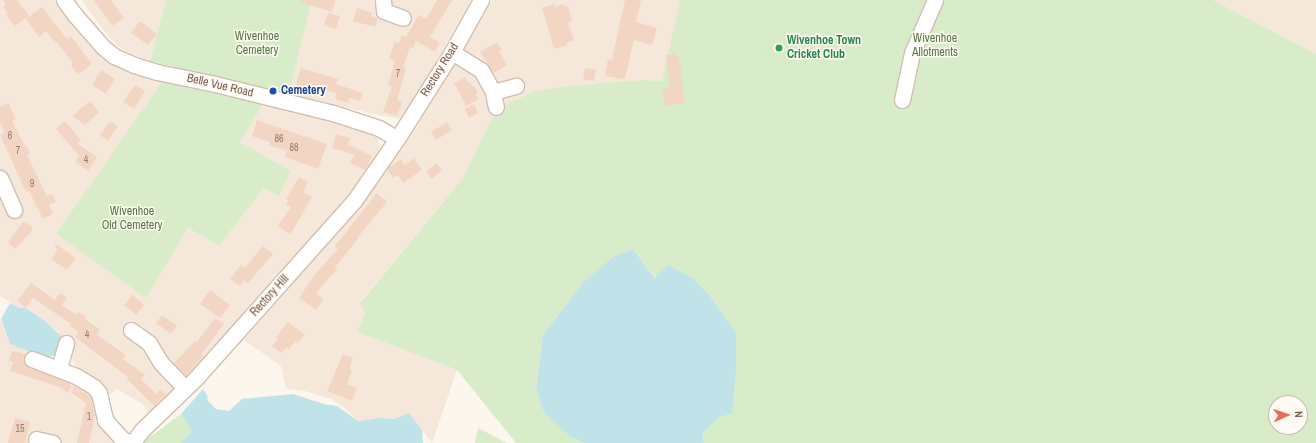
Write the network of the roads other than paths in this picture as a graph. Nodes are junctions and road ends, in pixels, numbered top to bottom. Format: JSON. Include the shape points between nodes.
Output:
{"nodes":[{"id":1,"x":64,"y":0,"type":"edge"},
{"id":2,"x":383,"y":0,"type":"edge"},
{"id":3,"x":482,"y":0,"type":"edge"},
{"id":4,"x":935,"y":0,"type":"edge"},
{"id":5,"x":403,"y":18,"type":"dead end"},
{"id":6,"x":452,"y":52,"type":"junction"},
{"id":7,"x":516,"y":86,"type":"dead end"},
{"id":8,"x":902,"y":100,"type":"dead end"},
{"id":9,"x":397,"y":139,"type":"junction"},
{"id":10,"x":0,"y":178,"type":"edge"},
{"id":11,"x":8,"y":205,"type":"edge"},
{"id":12,"x":131,"y":330,"type":"dead end"},
{"id":13,"x":66,"y":343,"type":"dead end"},
{"id":14,"x":32,"y":359,"type":"dead end"},
{"id":15,"x":59,"y":368,"type":"junction"},
{"id":16,"x":185,"y":388,"type":"junction"},
{"id":17,"x":36,"y":439,"type":"dead end"},
{"id":18,"x":54,"y":439,"type":"edge"},
{"id":19,"x":130,"y":443,"type":"edge"}],
"edges":[{"from":1,"to":9,"type":"street","name":"Belle Vue Road","via":[[104,47],[125,61],[157,72],[360,120]]},
{"from":2,"to":5,"type":"street","via":[[384,11]]},
{"from":3,"to":6,"type":"street","name":"Rectory Road"},
{"from":4,"to":8,"type":"street","via":[[912,53]]},
{"from":6,"to":7,"type":"street","via":[[481,70],[495,99]]},
{"from":6,"to":9,"type":"street","name":"Rectory Road"},
{"from":9,"to":16,"type":"street","name":"Rectory Hill","via":[[354,201]]},
{"from":10,"to":11,"type":"street"},
{"from":12,"to":16,"type":"street","via":[[149,343],[161,363]]},
{"from":13,"to":15,"type":"street"},
{"from":14,"to":15,"type":"street"},
{"from":15,"to":19,"type":"street","via":[[94,387],[99,393],[105,420],[121,438]]},
{"from":16,"to":19,"type":"street","name":"Rectory Hill"},
{"from":17,"to":18,"type":"street"}]}
